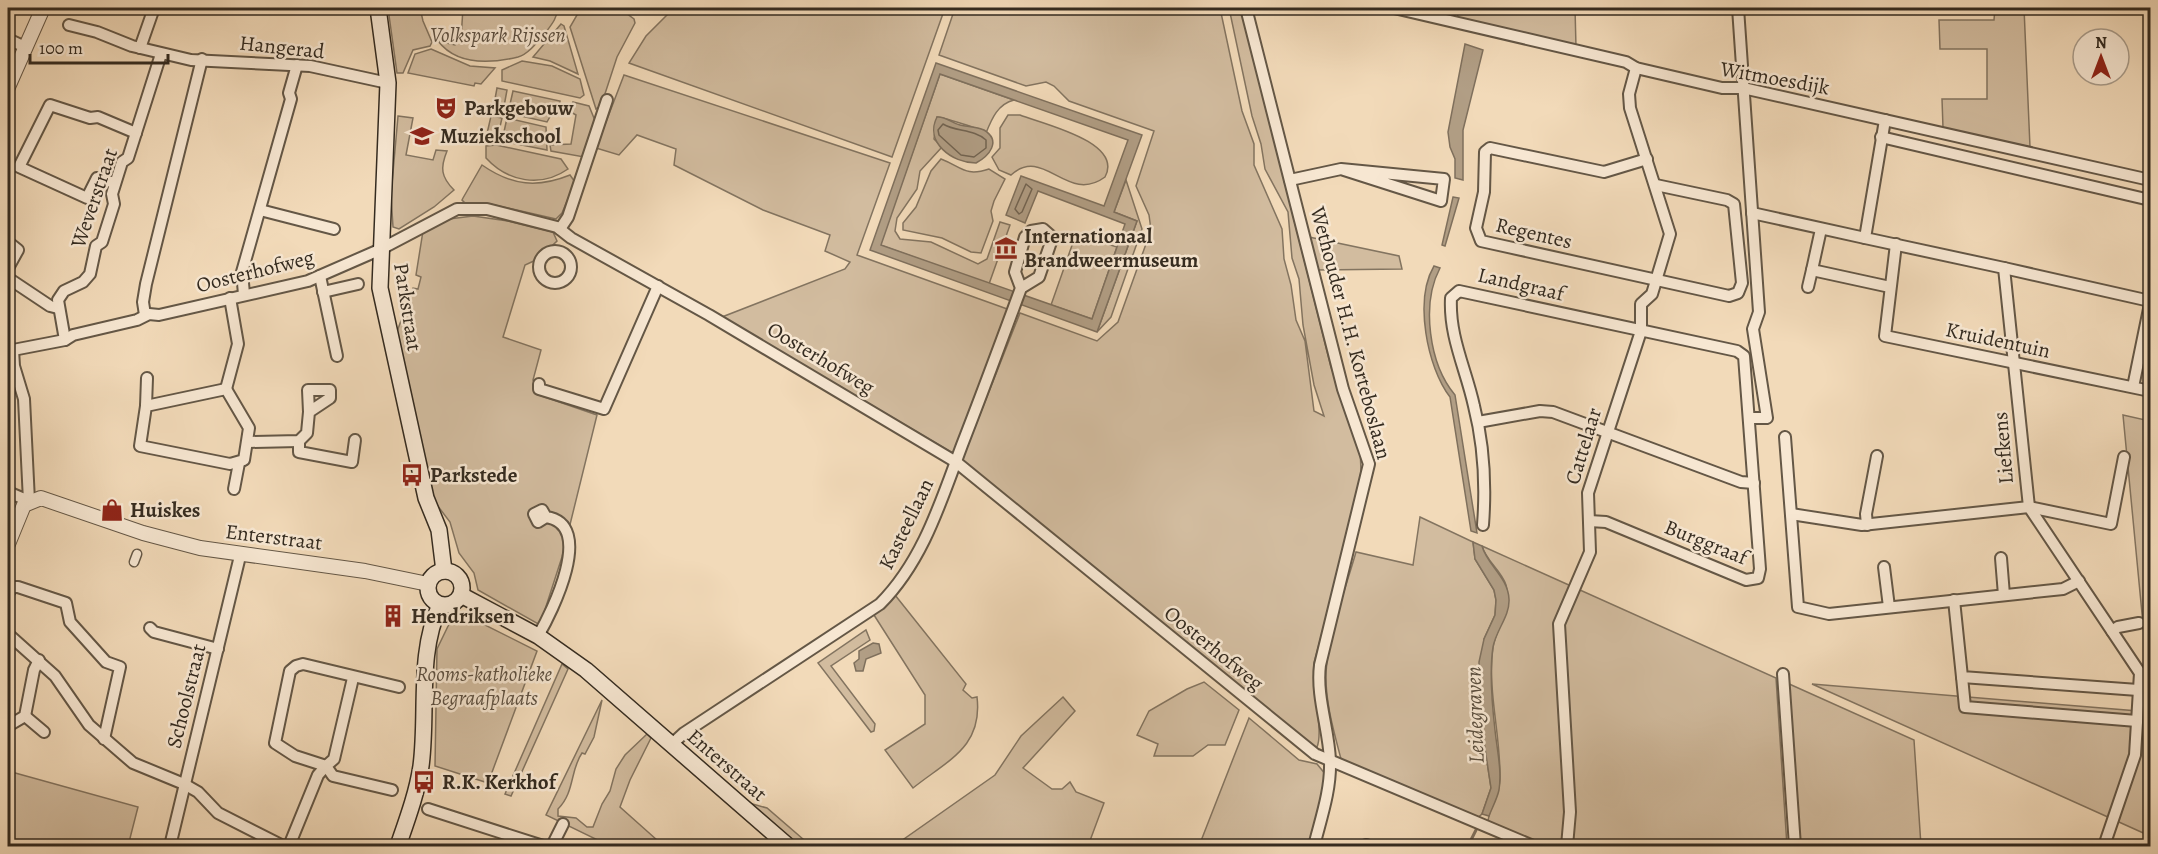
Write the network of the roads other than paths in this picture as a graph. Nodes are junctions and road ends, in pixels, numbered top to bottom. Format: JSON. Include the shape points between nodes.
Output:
{"nodes":[{"id":1,"x":44,"y":8,"type":"edge"},
{"id":2,"x":154,"y":8,"type":"edge"},
{"id":3,"x":378,"y":8,"type":"edge"},
{"id":4,"x":1246,"y":8,"type":"edge"},
{"id":5,"x":1394,"y":8,"type":"edge"},
{"id":6,"x":1738,"y":8,"type":"edge"},
{"id":7,"x":69,"y":25,"type":"dead end"},
{"id":8,"x":8,"y":39,"type":"edge"},
{"id":9,"x":25,"y":47,"type":"junction"},
{"id":10,"x":140,"y":48,"type":"junction"},
{"id":11,"x":161,"y":54,"type":"junction"},
{"id":12,"x":202,"y":59,"type":"junction"},
{"id":13,"x":297,"y":65,"type":"junction"},
{"id":14,"x":1636,"y":68,"type":"junction"},
{"id":15,"x":388,"y":83,"type":"junction"},
{"id":16,"x":8,"y":87,"type":"edge"},
{"id":17,"x":1743,"y":88,"type":"junction"},
{"id":18,"x":607,"y":100,"type":"dead end"},
{"id":19,"x":1885,"y":120,"type":"junction"},
{"id":20,"x":136,"y":133,"type":"junction"},
{"id":21,"x":1881,"y":137,"type":"junction"},
{"id":22,"x":1647,"y":159,"type":"junction"},
{"id":23,"x":1341,"y":169,"type":"junction"},
{"id":24,"x":1290,"y":180,"type":"junction"},
{"id":25,"x":2151,"y":180,"type":"edge"},
{"id":26,"x":115,"y":183,"type":"junction"},
{"id":27,"x":1656,"y":185,"type":"junction"},
{"id":28,"x":2151,"y":200,"type":"edge"},
{"id":29,"x":260,"y":210,"type":"junction"},
{"id":30,"x":1752,"y":213,"type":"junction"},
{"id":31,"x":334,"y":229,"type":"dead end"},
{"id":32,"x":560,"y":229,"type":"junction"},
{"id":33,"x":1821,"y":229,"type":"junction"},
{"id":34,"x":1865,"y":238,"type":"junction"},
{"id":35,"x":8,"y":242,"type":"edge"},
{"id":36,"x":1896,"y":244,"type":"junction"},
{"id":37,"x":379,"y":250,"type":"junction"},
{"id":38,"x":557,"y":251,"type":"dead end"},
{"id":39,"x":8,"y":268,"type":"edge"},
{"id":40,"x":2004,"y":268,"type":"junction"},
{"id":41,"x":1812,"y":270,"type":"junction"},
{"id":42,"x":320,"y":276,"type":"junction"},
{"id":43,"x":8,"y":278,"type":"edge"},
{"id":44,"x":1656,"y":280,"type":"junction"},
{"id":45,"x":358,"y":284,"type":"dead end"},
{"id":46,"x":658,"y":286,"type":"junction"},
{"id":47,"x":1808,"y":287,"type":"dead end"},
{"id":48,"x":1890,"y":287,"type":"junction"},
{"id":49,"x":1021,"y":288,"type":"junction"},
{"id":50,"x":323,"y":292,"type":"junction"},
{"id":51,"x":244,"y":294,"type":"junction"},
{"id":52,"x":230,"y":298,"type":"junction"},
{"id":53,"x":2151,"y":302,"type":"edge"},
{"id":54,"x":58,"y":308,"type":"junction"},
{"id":55,"x":145,"y":315,"type":"junction"},
{"id":56,"x":1641,"y":331,"type":"junction"},
{"id":57,"x":65,"y":340,"type":"junction"},
{"id":58,"x":10,"y":348,"type":"edge"},
{"id":59,"x":337,"y":356,"type":"dead end"},
{"id":60,"x":2014,"y":364,"type":"junction"},
{"id":61,"x":147,"y":378,"type":"dead end"},
{"id":62,"x":539,"y":384,"type":"dead end"},
{"id":63,"x":2133,"y":387,"type":"junction"},
{"id":64,"x":226,"y":389,"type":"junction"},
{"id":65,"x":2151,"y":391,"type":"edge"},
{"id":66,"x":146,"y":406,"type":"junction"},
{"id":67,"x":309,"y":412,"type":"dead end"},
{"id":68,"x":1750,"y":418,"type":"junction"},
{"id":69,"x":1478,"y":422,"type":"junction"},
{"id":70,"x":1607,"y":433,"type":"junction"},
{"id":71,"x":1785,"y":437,"type":"dead end"},
{"id":72,"x":355,"y":440,"type":"dead end"},
{"id":73,"x":299,"y":441,"type":"junction"},
{"id":74,"x":248,"y":442,"type":"junction"},
{"id":75,"x":1877,"y":456,"type":"dead end"},
{"id":76,"x":2124,"y":457,"type":"dead end"},
{"id":77,"x":956,"y":462,"type":"junction"},
{"id":78,"x":239,"y":463,"type":"junction"},
{"id":79,"x":1754,"y":483,"type":"junction"},
{"id":80,"x":234,"y":489,"type":"dead end"},
{"id":81,"x":8,"y":492,"type":"edge"},
{"id":82,"x":29,"y":501,"type":"junction"},
{"id":83,"x":2029,"y":507,"type":"junction"},
{"id":84,"x":1791,"y":514,"type":"junction"},
{"id":85,"x":546,"y":518,"type":"dead end"},
{"id":86,"x":1589,"y":521,"type":"junction"},
{"id":87,"x":1484,"y":525,"type":"dead end"},
{"id":88,"x":1867,"y":525,"type":"junction"},
{"id":89,"x":8,"y":544,"type":"edge"},
{"id":90,"x":240,"y":556,"type":"junction"},
{"id":91,"x":2001,"y":558,"type":"dead end"},
{"id":92,"x":1884,"y":567,"type":"dead end"},
{"id":93,"x":444,"y":571,"type":"junction"},
{"id":94,"x":2079,"y":581,"type":"junction"},
{"id":95,"x":428,"y":584,"type":"junction"},
{"id":96,"x":8,"y":593,"type":"edge"},
{"id":97,"x":461,"y":595,"type":"junction"},
{"id":98,"x":2004,"y":595,"type":"junction"},
{"id":99,"x":1954,"y":600,"type":"junction"},
{"id":100,"x":440,"y":605,"type":"junction"},
{"id":101,"x":1888,"y":607,"type":"junction"},
{"id":102,"x":2139,"y":623,"type":"dead end"},
{"id":103,"x":150,"y":628,"type":"dead end"},
{"id":104,"x":2112,"y":631,"type":"junction"},
{"id":105,"x":8,"y":633,"type":"edge"},
{"id":106,"x":538,"y":636,"type":"junction"},
{"id":107,"x":218,"y":649,"type":"junction"},
{"id":108,"x":39,"y":660,"type":"junction"},
{"id":109,"x":1783,"y":674,"type":"dead end"},
{"id":110,"x":1962,"y":677,"type":"junction"},
{"id":111,"x":353,"y":678,"type":"junction"},
{"id":112,"x":399,"y":687,"type":"dead end"},
{"id":113,"x":2138,"y":690,"type":"junction"},
{"id":114,"x":25,"y":716,"type":"junction"},
{"id":115,"x":2137,"y":721,"type":"junction"},
{"id":116,"x":8,"y":726,"type":"edge"},
{"id":117,"x":44,"y":732,"type":"dead end"},
{"id":118,"x":104,"y":739,"type":"junction"},
{"id":119,"x":671,"y":745,"type":"junction"},
{"id":120,"x":1330,"y":761,"type":"junction"},
{"id":121,"x":326,"y":766,"type":"junction"},
{"id":122,"x":184,"y":784,"type":"junction"},
{"id":123,"x":392,"y":790,"type":"dead end"},
{"id":124,"x":428,"y":809,"type":"dead end"},
{"id":125,"x":563,"y":824,"type":"dead end"},
{"id":126,"x":170,"y":846,"type":"edge"},
{"id":127,"x":283,"y":846,"type":"edge"},
{"id":128,"x":289,"y":846,"type":"edge"},
{"id":129,"x":398,"y":846,"type":"edge"},
{"id":130,"x":543,"y":846,"type":"edge"},
{"id":131,"x":552,"y":846,"type":"edge"},
{"id":132,"x":788,"y":846,"type":"edge"},
{"id":133,"x":1314,"y":846,"type":"edge"},
{"id":134,"x":1533,"y":846,"type":"edge"},
{"id":135,"x":1568,"y":846,"type":"edge"},
{"id":136,"x":1795,"y":846,"type":"edge"},
{"id":137,"x":2104,"y":846,"type":"edge"}],
"edges":[{"from":1,"to":9,"type":"street"},
{"from":2,"to":10,"type":"street"},
{"from":3,"to":15,"type":"main road","name":"Parkstraat"},
{"from":4,"to":24,"type":"street","name":"Wethouder H.H. Korteboslaan"},
{"from":5,"to":14,"type":"street","name":"Witmoesdijk","via":[[1626,62]]},
{"from":6,"to":17,"type":"street"},
{"from":7,"to":10,"type":"street","name":"Hangerad"},
{"from":8,"to":9,"type":"street"},
{"from":9,"to":16,"type":"street"},
{"from":10,"to":11,"type":"street","name":"Hangerad"},
{"from":11,"to":12,"type":"street","name":"Hangerad"},
{"from":11,"to":20,"type":"street","name":"Weverstraat"},
{"from":12,"to":13,"type":"street","name":"Hangerad"},
{"from":12,"to":55,"type":"street","via":[[146,284]]},
{"from":13,"to":15,"type":"street","name":"Hangerad"},
{"from":13,"to":29,"type":"street"},
{"from":14,"to":17,"type":"street","name":"Witmoesdijk","via":[[1722,88]]},
{"from":14,"to":22,"type":"street","name":"Cattelaar","via":[[1629,94],[1630,108]]},
{"from":15,"to":37,"type":"main road","name":"Parkstraat"},
{"from":17,"to":19,"type":"street","name":"Witmoesdijk"},
{"from":17,"to":30,"type":"street"},
{"from":18,"to":32,"type":"street","via":[[568,217]]},
{"from":19,"to":21,"type":"street"},
{"from":19,"to":25,"type":"street","name":"Witmoesdijk"},
{"from":20,"to":26,"type":"street","name":"Weverstraat"},
{"from":20,"to":26,"type":"street","via":[[98,117],[51,105],[19,167],[87,198],[97,178]]},
{"from":21,"to":28,"type":"street"},
{"from":21,"to":34,"type":"street"},
{"from":22,"to":27,"type":"street","name":"Cattelaar"},
{"from":22,"to":44,"type":"street","name":"Regentes","via":[[1604,172],[1490,148],[1485,152],[1484,192],[1476,228],[1481,241]]},
{"from":23,"to":23,"type":"street","via":[[1408,190],[1441,201],[1444,179]]},
{"from":23,"to":24,"type":"street"},
{"from":24,"to":120,"type":"street","name":"Wethouder H.H. Korteboslaan","via":[[1343,389],[1369,464],[1320,665]]},
{"from":26,"to":54,"type":"street","name":"Weverstraat","via":[[114,204],[102,242],[96,246],[90,274],[61,294]]},
{"from":27,"to":44,"type":"street","name":"Cattelaar","via":[[1670,234]]},
{"from":27,"to":44,"type":"street","via":[[1734,204],[1742,283],[1738,293],[1729,296]]},
{"from":29,"to":31,"type":"street"},
{"from":29,"to":51,"type":"street","via":[[242,272]]},
{"from":30,"to":33,"type":"street"},
{"from":30,"to":68,"type":"street","via":[[1759,312],[1753,329],[1767,418]]},
{"from":32,"to":37,"type":"street","name":"Oosterhofweg","via":[[487,209],[457,209]]},
{"from":32,"to":38,"type":"street"},
{"from":32,"to":46,"type":"street","name":"Oosterhofweg"},
{"from":33,"to":34,"type":"street"},
{"from":33,"to":41,"type":"street"},
{"from":34,"to":36,"type":"street"},
{"from":35,"to":39,"type":"street","via":[[18,250]]},
{"from":36,"to":40,"type":"street"},
{"from":36,"to":48,"type":"street","name":"Kruidentuin"},
{"from":37,"to":42,"type":"street","name":"Oosterhofweg"},
{"from":37,"to":93,"type":"main road","name":"Parkstraat","via":[[380,288],[426,498],[439,530]]},
{"from":40,"to":53,"type":"street"},
{"from":40,"to":60,"type":"street","name":"Liefkens"},
{"from":41,"to":47,"type":"street"},
{"from":41,"to":48,"type":"street"},
{"from":42,"to":50,"type":"street"},
{"from":42,"to":51,"type":"street","name":"Oosterhofweg"},
{"from":43,"to":54,"type":"street"},
{"from":44,"to":56,"type":"street","name":"Cattelaar","via":[[1652,294],[1641,304]]},
{"from":45,"to":50,"type":"street"},
{"from":46,"to":62,"type":"street","via":[[604,410],[539,389]]},
{"from":46,"to":77,"type":"street","name":"Oosterhofweg"},
{"from":48,"to":60,"type":"street","name":"Kruidentuin","via":[[1885,336]]},
{"from":49,"to":49,"type":"street","name":"Kasteellaan","via":[[1039,277],[1051,243],[1051,236],[1043,229],[1030,231],[1025,237],[1015,272]]},
{"from":49,"to":77,"type":"street","name":"Kasteellaan"},
{"from":50,"to":59,"type":"street"},
{"from":51,"to":52,"type":"street","name":"Oosterhofweg"},
{"from":52,"to":55,"type":"street","name":"Oosterhofweg"},
{"from":52,"to":64,"type":"street","via":[[238,344]]},
{"from":53,"to":63,"type":"street"},
{"from":54,"to":57,"type":"street"},
{"from":55,"to":57,"type":"street","name":"Oosterhofweg"},
{"from":56,"to":68,"type":"street","name":"Burggraaf","via":[[1742,353],[1746,360]]},
{"from":56,"to":69,"type":"street","name":"Landgraaf","via":[[1464,291],[1455,293],[1451,300],[1453,332]]},
{"from":56,"to":70,"type":"street","name":"Cattelaar"},
{"from":57,"to":58,"type":"street","name":"Oosterhofweg"},
{"from":58,"to":82,"type":"street","via":[[24,399]]},
{"from":60,"to":63,"type":"street","name":"Kruidentuin"},
{"from":60,"to":83,"type":"street","name":"Liefkens"},
{"from":61,"to":66,"type":"street"},
{"from":63,"to":65,"type":"street","name":"Kruidentuin"},
{"from":64,"to":66,"type":"street"},
{"from":64,"to":74,"type":"street","via":[[249,428]]},
{"from":66,"to":78,"type":"street","via":[[141,446]]},
{"from":67,"to":73,"type":"street","via":[[307,434]]},
{"from":68,"to":79,"type":"street","name":"Burggraaf"},
{"from":69,"to":70,"type":"street","via":[[1547,411]]},
{"from":69,"to":87,"type":"street","name":"Landgraaf"},
{"from":70,"to":79,"type":"street","via":[[1741,482]]},
{"from":70,"to":86,"type":"street","name":"Cattelaar","via":[[1588,492]]},
{"from":71,"to":84,"type":"street"},
{"from":72,"to":73,"type":"street","via":[[352,462],[300,452]]},
{"from":73,"to":74,"type":"street"},
{"from":74,"to":78,"type":"street","via":[[244,460]]},
{"from":75,"to":88,"type":"street"},
{"from":76,"to":83,"type":"street","via":[[2111,524]]},
{"from":77,"to":119,"type":"street","name":"Kasteellaan","via":[[916,557],[880,604]]},
{"from":77,"to":120,"type":"street","name":"Oosterhofweg","via":[[1302,745]]},
{"from":78,"to":80,"type":"street"},
{"from":79,"to":86,"type":"street","name":"Burggraaf","via":[[1760,571],[1753,581],[1606,522]]},
{"from":81,"to":82,"type":"street"},
{"from":82,"to":89,"type":"street"},
{"from":82,"to":90,"type":"street","name":"Enterstraat","via":[[46,498],[143,533]]},
{"from":83,"to":88,"type":"street"},
{"from":83,"to":94,"type":"street","name":"Liefkens"},
{"from":84,"to":88,"type":"street"},
{"from":84,"to":101,"type":"street","via":[[1798,607],[1829,614]]},
{"from":85,"to":106,"type":"street","via":[[563,526],[568,534],[569,553],[560,592]]},
{"from":86,"to":135,"type":"street","name":"Cattelaar","via":[[1590,552],[1557,634],[1570,812]]},
{"from":90,"to":95,"type":"street","name":"Enterstraat","via":[[321,565]]},
{"from":90,"to":107,"type":"street","name":"Schoolstraat"},
{"from":91,"to":98,"type":"street"},
{"from":92,"to":101,"type":"street"},
{"from":93,"to":95,"type":"main road","via":[[434,575]]},
{"from":93,"to":97,"type":"main road","via":[[459,578]]},
{"from":94,"to":98,"type":"street","via":[[2063,589]]},
{"from":94,"to":104,"type":"street","name":"Liefkens"},
{"from":95,"to":100,"type":"main road","via":[[430,597]]},
{"from":96,"to":118,"type":"street","via":[[18,587],[66,603],[70,622],[106,662],[120,667]]},
{"from":97,"to":100,"type":"main road","via":[[453,604]]},
{"from":97,"to":106,"type":"main road","name":"Enterstraat"},
{"from":98,"to":99,"type":"street"},
{"from":99,"to":101,"type":"street"},
{"from":99,"to":110,"type":"street"},
{"from":100,"to":129,"type":"main road","via":[[428,648],[421,766]]},
{"from":102,"to":104,"type":"street"},
{"from":103,"to":107,"type":"street"},
{"from":104,"to":113,"type":"street","name":"Liefkens","via":[[2140,673]]},
{"from":105,"to":108,"type":"street"},
{"from":106,"to":119,"type":"main road","name":"Enterstraat","via":[[586,670]]},
{"from":107,"to":122,"type":"street","name":"Schoolstraat"},
{"from":108,"to":114,"type":"street"},
{"from":108,"to":118,"type":"street","via":[[55,676],[89,726]]},
{"from":109,"to":136,"type":"street"},
{"from":110,"to":113,"type":"street"},
{"from":110,"to":115,"type":"street","via":[[1965,707]]},
{"from":111,"to":112,"type":"street"},
{"from":111,"to":121,"type":"street","via":[[334,759]]},
{"from":111,"to":121,"type":"street","via":[[303,664],[290,671],[275,742],[295,756]]},
{"from":113,"to":115,"type":"street","name":"Liefkens"},
{"from":114,"to":116,"type":"street"},
{"from":114,"to":117,"type":"street"},
{"from":115,"to":137,"type":"street","name":"Liefkens","via":[[2135,755]]},
{"from":118,"to":122,"type":"street","via":[[133,763]]},
{"from":119,"to":132,"type":"main road","name":"Enterstraat"},
{"from":120,"to":133,"type":"street","name":"Wethouder H.H. Korteboslaan","via":[[1328,794]]},
{"from":120,"to":134,"type":"street","name":"Oosterhofweg"},
{"from":121,"to":123,"type":"street","via":[[333,776]]},
{"from":121,"to":128,"type":"street","via":[[318,775]]},
{"from":122,"to":126,"type":"street","name":"Schoolstraat"},
{"from":122,"to":127,"type":"street","via":[[218,813]]},
{"from":124,"to":130,"type":"street"},
{"from":125,"to":131,"type":"street"}]}
